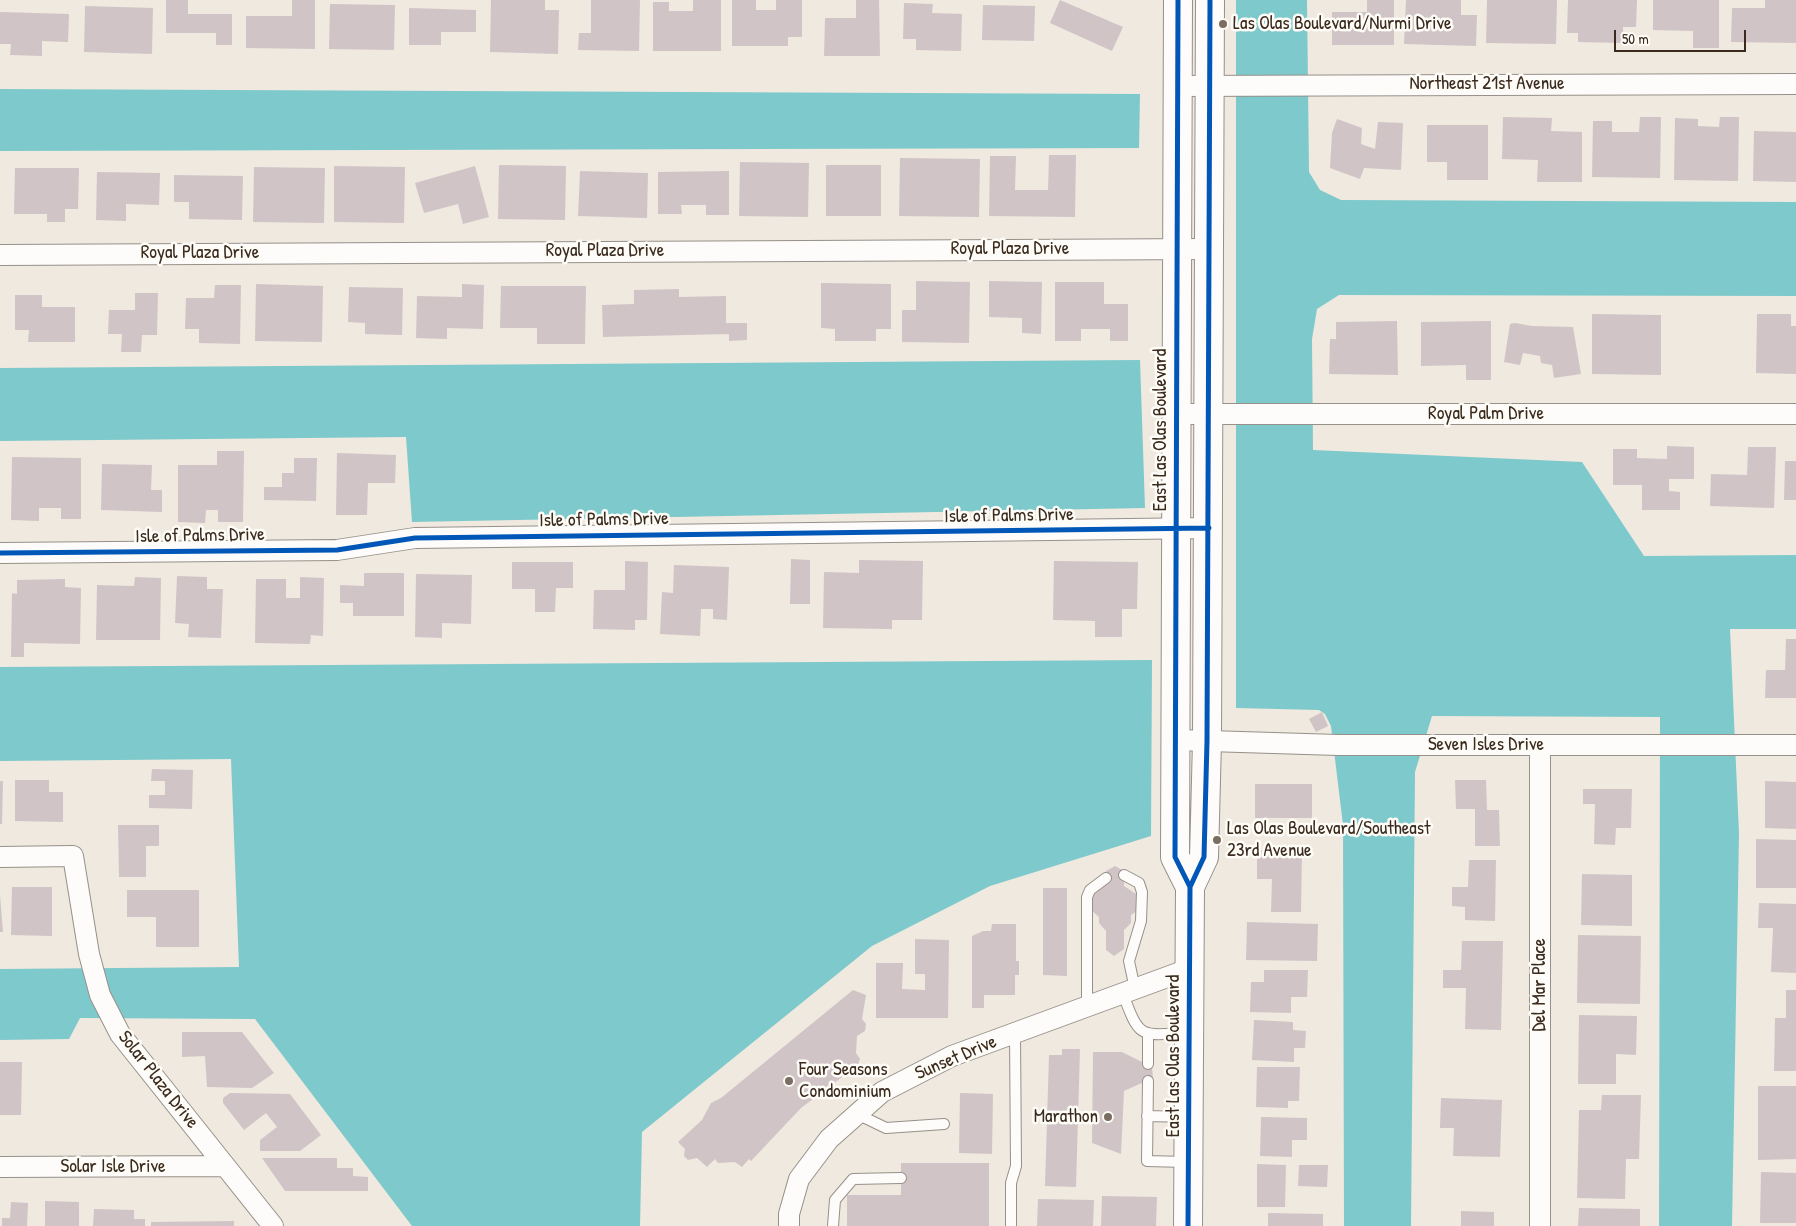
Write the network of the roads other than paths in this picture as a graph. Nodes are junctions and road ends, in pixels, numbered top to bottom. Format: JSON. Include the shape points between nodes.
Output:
{"nodes":[{"id":1,"x":1178,"y":0,"type":"edge"},
{"id":2,"x":1210,"y":0,"type":"edge"},
{"id":3,"x":1796,"y":84,"type":"edge"},
{"id":4,"x":1220,"y":85,"type":"junction"},
{"id":5,"x":1178,"y":86,"type":"junction"},
{"id":6,"x":1177,"y":248,"type":"junction"},
{"id":7,"x":1209,"y":249,"type":"junction"},
{"id":8,"x":0,"y":254,"type":"edge"},
{"id":9,"x":1176,"y":414,"type":"junction"},
{"id":10,"x":1219,"y":414,"type":"junction"},
{"id":11,"x":1796,"y":414,"type":"edge"},
{"id":12,"x":1176,"y":528,"type":"junction"},
{"id":13,"x":1208,"y":528,"type":"junction"},
{"id":14,"x":0,"y":554,"type":"edge"},
{"id":15,"x":1176,"y":740,"type":"junction"},
{"id":16,"x":1207,"y":741,"type":"junction"},
{"id":17,"x":1540,"y":745,"type":"junction"},
{"id":18,"x":1796,"y":745,"type":"edge"},
{"id":19,"x":0,"y":857,"type":"edge"},
{"id":20,"x":1124,"y":875,"type":"dead end"},
{"id":21,"x":1106,"y":878,"type":"dead end"},
{"id":22,"x":1190,"y":887,"type":"junction"},
{"id":23,"x":1189,"y":969,"type":"junction"},
{"id":24,"x":1129,"y":991,"type":"junction"},
{"id":25,"x":1087,"y":1007,"type":"junction"},
{"id":26,"x":1189,"y":1032,"type":"junction"},
{"id":27,"x":1148,"y":1033,"type":"junction"},
{"id":28,"x":1016,"y":1034,"type":"junction"},
{"id":29,"x":1148,"y":1064,"type":"dead end"},
{"id":30,"x":1148,"y":1081,"type":"dead end"},
{"id":31,"x":857,"y":1114,"type":"junction"},
{"id":32,"x":1147,"y":1116,"type":"junction"},
{"id":33,"x":1189,"y":1117,"type":"junction"},
{"id":34,"x":944,"y":1124,"type":"dead end"},
{"id":35,"x":1188,"y":1162,"type":"junction"},
{"id":36,"x":225,"y":1166,"type":"junction"},
{"id":37,"x":0,"y":1168,"type":"edge"},
{"id":38,"x":901,"y":1178,"type":"dead end"},
{"id":39,"x":273,"y":1226,"type":"edge"},
{"id":40,"x":788,"y":1226,"type":"edge"},
{"id":41,"x":833,"y":1226,"type":"edge"},
{"id":42,"x":1011,"y":1226,"type":"edge"},
{"id":43,"x":1188,"y":1226,"type":"edge"},
{"id":44,"x":1540,"y":1226,"type":"edge"}],
"edges":[{"from":1,"to":5,"type":"main road","name":"East Las Olas Boulevard"},
{"from":2,"to":4,"type":"main road","name":"East Las Olas Boulevard"},
{"from":3,"to":4,"type":"street","name":"Northeast 21st Avenue"},
{"from":4,"to":5,"type":"street","name":"Northeast 21st Avenue"},
{"from":4,"to":7,"type":"main road","name":"East Las Olas Boulevard"},
{"from":5,"to":6,"type":"main road","name":"East Las Olas Boulevard"},
{"from":6,"to":7,"type":"street","name":"Royal Plaza Drive"},
{"from":6,"to":8,"type":"street","name":"Royal Plaza Drive"},
{"from":6,"to":9,"type":"main road","name":"East Las Olas Boulevard"},
{"from":7,"to":10,"type":"main road","name":"East Las Olas Boulevard"},
{"from":9,"to":10,"type":"street","name":"Royal Palm Drive"},
{"from":9,"to":12,"type":"main road","name":"East Las Olas Boulevard"},
{"from":10,"to":11,"type":"street","name":"Royal Palm Drive"},
{"from":10,"to":13,"type":"main road","name":"East Las Olas Boulevard"},
{"from":12,"to":13,"type":"street","name":"Isle of Palms Drive"},
{"from":12,"to":14,"type":"street","name":"Isle of Palms Drive","via":[[415,538],[337,550]]},
{"from":12,"to":15,"type":"main road","name":"East Las Olas Boulevard"},
{"from":13,"to":16,"type":"main road","name":"East Las Olas Boulevard"},
{"from":15,"to":16,"type":"street","name":"Seven Isles Drive"},
{"from":15,"to":22,"type":"main road","name":"East Las Olas Boulevard","via":[[1175,857]]},
{"from":16,"to":17,"type":"street","name":"Seven Isles Drive"},
{"from":16,"to":22,"type":"main road","name":"East Las Olas Boulevard","via":[[1204,857]]},
{"from":17,"to":18,"type":"street","name":"Seven Isles Drive"},
{"from":17,"to":44,"type":"street","name":"Del Mar Place"},
{"from":19,"to":36,"type":"street","name":"Solar Plaza Drive","via":[[73,856],[89,954],[100,995],[120,1034]]},
{"from":20,"to":24,"type":"lane","via":[[1139,883],[1142,892],[1141,921],[1129,961]]},
{"from":21,"to":25,"type":"lane","via":[[1090,890],[1087,897]]},
{"from":22,"to":23,"type":"main road","name":"East Las Olas Boulevard"},
{"from":23,"to":24,"type":"street","name":"Sunset Drive"},
{"from":23,"to":26,"type":"main road","name":"East Las Olas Boulevard"},
{"from":24,"to":25,"type":"street","name":"Sunset Drive"},
{"from":24,"to":27,"type":"lane","via":[[1134,1023]]},
{"from":25,"to":28,"type":"street","name":"Sunset Drive"},
{"from":26,"to":27,"type":"lane"},
{"from":26,"to":33,"type":"main road","name":"East Las Olas Boulevard"},
{"from":27,"to":29,"type":"lane"},
{"from":28,"to":31,"type":"street","name":"Sunset Drive","via":[[952,1056],[882,1092]]},
{"from":28,"to":42,"type":"lane","via":[[1016,1166],[1011,1183]]},
{"from":30,"to":32,"type":"lane"},
{"from":31,"to":34,"type":"lane","via":[[886,1128]]},
{"from":31,"to":40,"type":"street","name":"Sunset Drive","via":[[829,1139],[799,1179]]},
{"from":32,"to":33,"type":"lane"},
{"from":32,"to":35,"type":"lane","via":[[1147,1161]]},
{"from":33,"to":35,"type":"main road","name":"East Las Olas Boulevard"},
{"from":35,"to":43,"type":"main road","name":"East Las Olas Boulevard"},
{"from":36,"to":37,"type":"street","name":"Solar Isle Drive"},
{"from":36,"to":39,"type":"street","name":"Solar Plaza Drive"},
{"from":38,"to":41,"type":"lane","via":[[854,1179],[835,1200]]}]}
